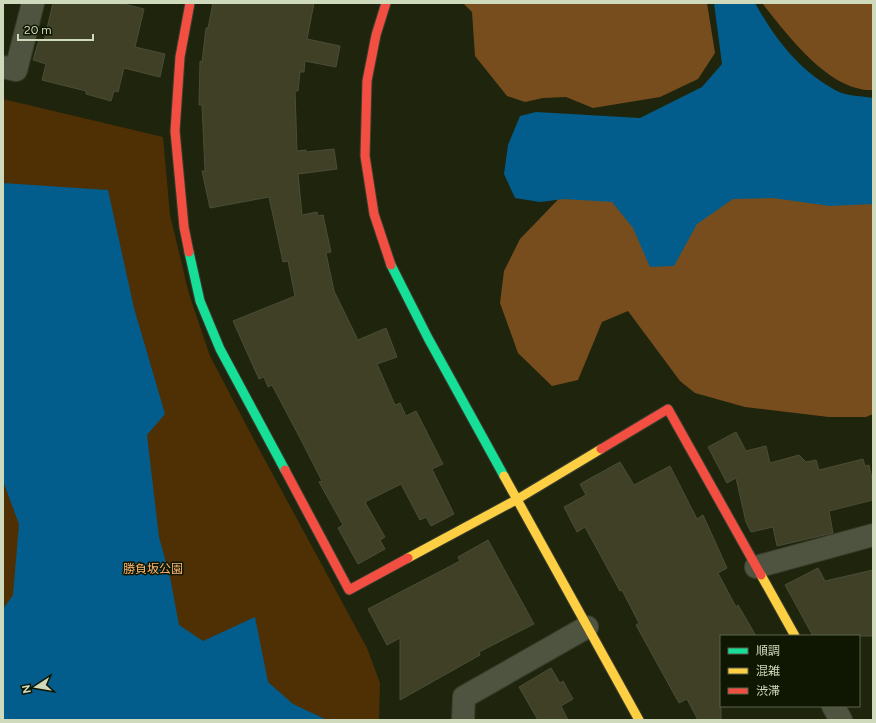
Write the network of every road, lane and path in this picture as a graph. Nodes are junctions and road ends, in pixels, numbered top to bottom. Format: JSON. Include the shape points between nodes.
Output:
{"nodes":[{"id":1,"x":33,"y":3,"type":"edge"},
{"id":2,"x":190,"y":3,"type":"edge"},
{"id":3,"x":386,"y":3,"type":"edge"},
{"id":4,"x":3,"y":67,"type":"edge"},
{"id":5,"x":516,"y":500,"type":"junction"},
{"id":6,"x":873,"y":535,"type":"edge"},
{"id":7,"x":756,"y":567,"type":"junction"},
{"id":8,"x":587,"y":627,"type":"junction"},
{"id":9,"x":794,"y":635,"type":"edge"},
{"id":10,"x":834,"y":707,"type":"edge"},
{"id":11,"x":463,"y":720,"type":"edge"},
{"id":12,"x":639,"y":720,"type":"edge"},
{"id":13,"x":841,"y":720,"type":"edge"}],
"edges":[{"from":1,"to":4,"type":"street","via":[[16,70]]},
{"from":2,"to":5,"type":"street","via":[[180,58],[175,131],[184,227],[200,302],[220,350],[349,590]]},
{"from":3,"to":5,"type":"street","via":[[376,35],[367,81],[365,156],[374,214],[387,257]]},
{"from":5,"to":7,"type":"street","via":[[668,409]]},
{"from":5,"to":8,"type":"street"},
{"from":6,"to":7,"type":"street"},
{"from":7,"to":9,"type":"street"},
{"from":8,"to":11,"type":"street","via":[[464,697]]},
{"from":8,"to":12,"type":"street"},
{"from":10,"to":13,"type":"street"}]}
